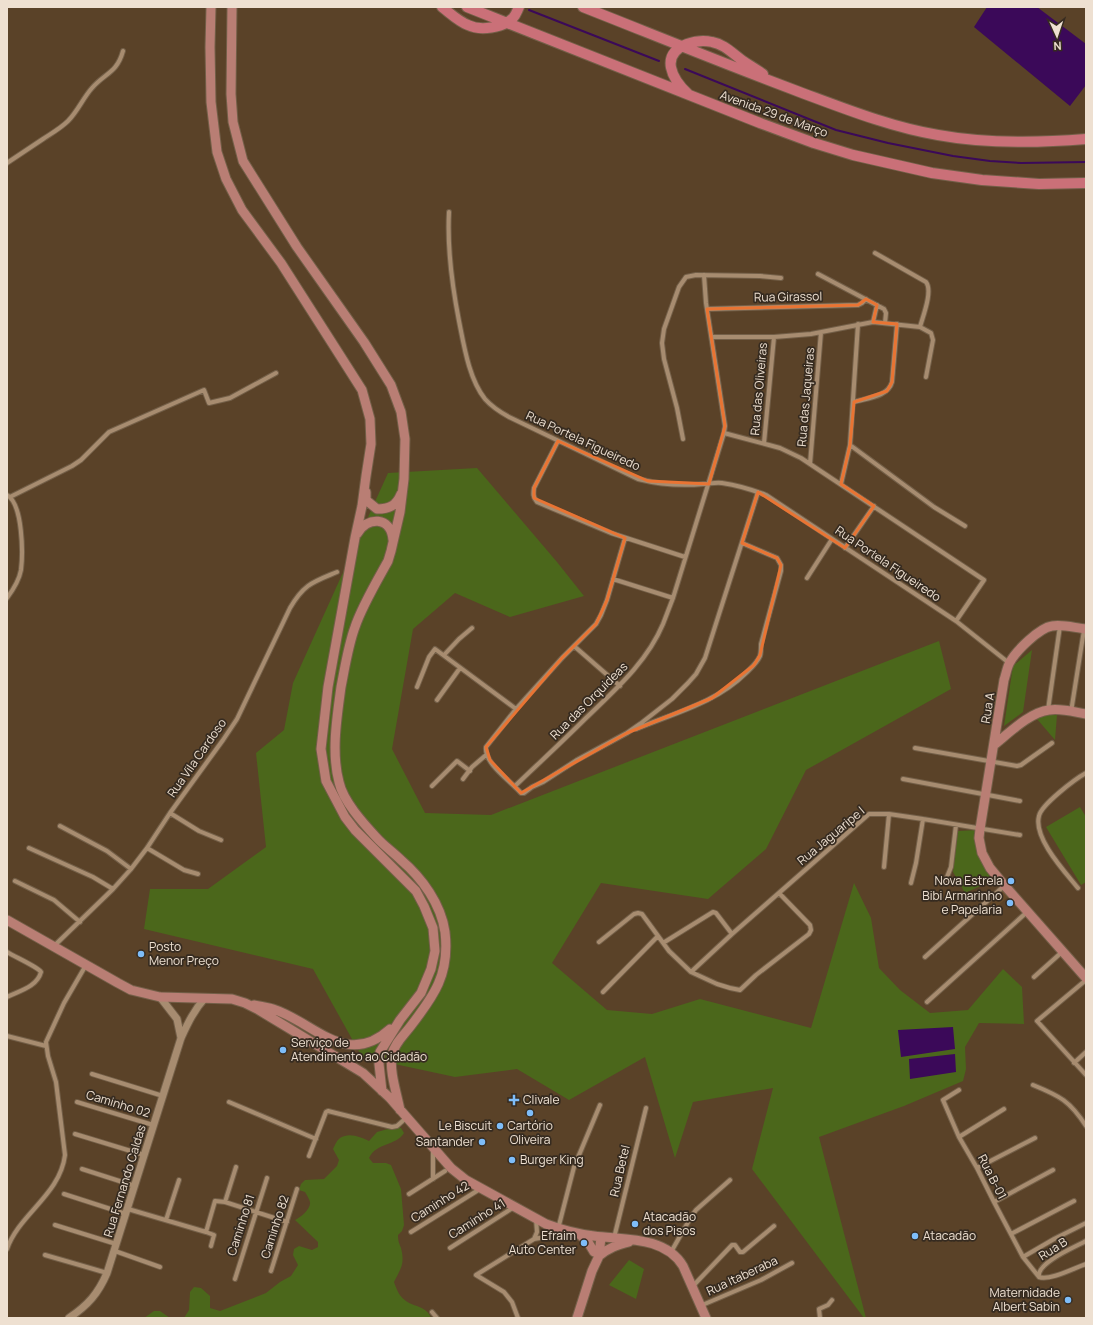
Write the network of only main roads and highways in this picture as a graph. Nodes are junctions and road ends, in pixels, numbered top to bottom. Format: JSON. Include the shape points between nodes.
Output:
{"nodes":[{"id":1,"x":211,"y":7,"type":"edge"},
{"id":2,"x":232,"y":7,"type":"edge"},
{"id":3,"x":442,"y":7,"type":"edge"},
{"id":4,"x":467,"y":7,"type":"edge"},
{"id":5,"x":519,"y":7,"type":"edge"},
{"id":6,"x":583,"y":7,"type":"edge"},
{"id":7,"x":596,"y":10,"type":"edge"},
{"id":8,"x":506,"y":23,"type":"junction"},
{"id":9,"x":681,"y":46,"type":"junction"},
{"id":10,"x":782,"y":86,"type":"junction"},
{"id":11,"x":692,"y":97,"type":"junction"},
{"id":12,"x":1086,"y":140,"type":"edge"},
{"id":13,"x":1086,"y":183,"type":"edge"},
{"id":14,"x":365,"y":484,"type":"junction"},
{"id":15,"x":403,"y":490,"type":"junction"},
{"id":16,"x":355,"y":538,"type":"junction"},
{"id":17,"x":391,"y":552,"type":"junction"},
{"id":18,"x":1085,"y":629,"type":"edge"},
{"id":19,"x":1086,"y":714,"type":"edge"},
{"id":20,"x":994,"y":745,"type":"junction"},
{"id":21,"x":7,"y":920,"type":"edge"},
{"id":22,"x":1086,"y":979,"type":"edge"},
{"id":23,"x":245,"y":1004,"type":"junction"},
{"id":24,"x":400,"y":1020,"type":"junction"},
{"id":25,"x":382,"y":1091,"type":"junction"},
{"id":26,"x":400,"y":1110,"type":"junction"},
{"id":27,"x":575,"y":1233,"type":"junction"},
{"id":28,"x":598,"y":1236,"type":"junction"},
{"id":29,"x":635,"y":1240,"type":"junction"},
{"id":30,"x":596,"y":1254,"type":"junction"},
{"id":31,"x":577,"y":1318,"type":"edge"},
{"id":32,"x":706,"y":1318,"type":"edge"}],
"edges":[{"from":1,"to":14,"type":"main road","via":[[211,94],[216,152],[242,210],[281,263],[362,390],[370,419],[371,444]]},
{"from":2,"to":15,"type":"main road","via":[[233,122],[243,160],[297,247],[391,385],[401,412],[405,439]]},
{"from":3,"to":8,"type":"main road","via":[[467,25],[496,26]]},
{"from":4,"to":8,"type":"main road","name":"Avenida 29 de Março"},
{"from":5,"to":8,"type":"main road","via":[[512,19]]},
{"from":6,"to":7,"type":"main road"},
{"from":7,"to":9,"type":"main road"},
{"from":8,"to":11,"type":"main road","name":"Avenida 29 de Março"},
{"from":9,"to":10,"type":"main road"},
{"from":9,"to":10,"type":"main road","via":[[702,41],[720,44]]},
{"from":9,"to":11,"type":"main road","via":[[671,59],[672,72],[681,87]]},
{"from":10,"to":12,"type":"main road","via":[[870,117],[938,135],[998,142]]},
{"from":11,"to":13,"type":"main road","name":"Avenida 29 de Março","via":[[814,143],[906,168],[982,180],[1038,184]]},
{"from":14,"to":15,"type":"main road","via":[[366,500],[377,509],[393,506]]},
{"from":14,"to":16,"type":"main road"},
{"from":15,"to":17,"type":"main road"},
{"from":16,"to":17,"type":"main road","via":[[361,527],[369,523],[383,522],[392,532]]},
{"from":16,"to":24,"type":"main road","via":[[328,687],[320,749],[326,781],[346,817],[355,830],[416,891],[433,928],[435,951],[431,969],[421,993]]},
{"from":17,"to":26,"type":"main road","via":[[355,626],[346,660],[335,744],[339,782],[347,800],[377,839],[421,879],[445,932],[443,972],[438,988],[395,1046],[392,1056],[392,1070]]},
{"from":18,"to":20,"type":"main road","name":"Rua A","via":[[1052,626],[1038,632],[1013,656],[1004,680]]},
{"from":19,"to":20,"type":"main road","name":"Rua A","via":[[1048,710],[1032,716]]},
{"from":20,"to":22,"type":"main road","via":[[980,829],[982,853],[990,868]]},
{"from":21,"to":23,"type":"main road","via":[[131,990],[160,997],[232,999]]},
{"from":23,"to":24,"type":"main road","via":[[272,1009],[343,1044],[371,1043],[382,1037]]},
{"from":23,"to":25,"type":"main road","via":[[346,1062],[363,1073]]},
{"from":24,"to":25,"type":"main road","via":[[380,1052]]},
{"from":25,"to":26,"type":"main road"},
{"from":26,"to":27,"type":"main road","via":[[432,1147],[466,1180],[558,1229]]},
{"from":27,"to":28,"type":"main road"},
{"from":27,"to":30,"type":"main road","via":[[588,1242]]},
{"from":28,"to":29,"type":"main road"},
{"from":28,"to":30,"type":"main road"},
{"from":29,"to":30,"type":"main road"},
{"from":29,"to":32,"type":"main road","via":[[656,1244],[672,1252],[679,1260]]},
{"from":30,"to":31,"type":"main road"}]}
